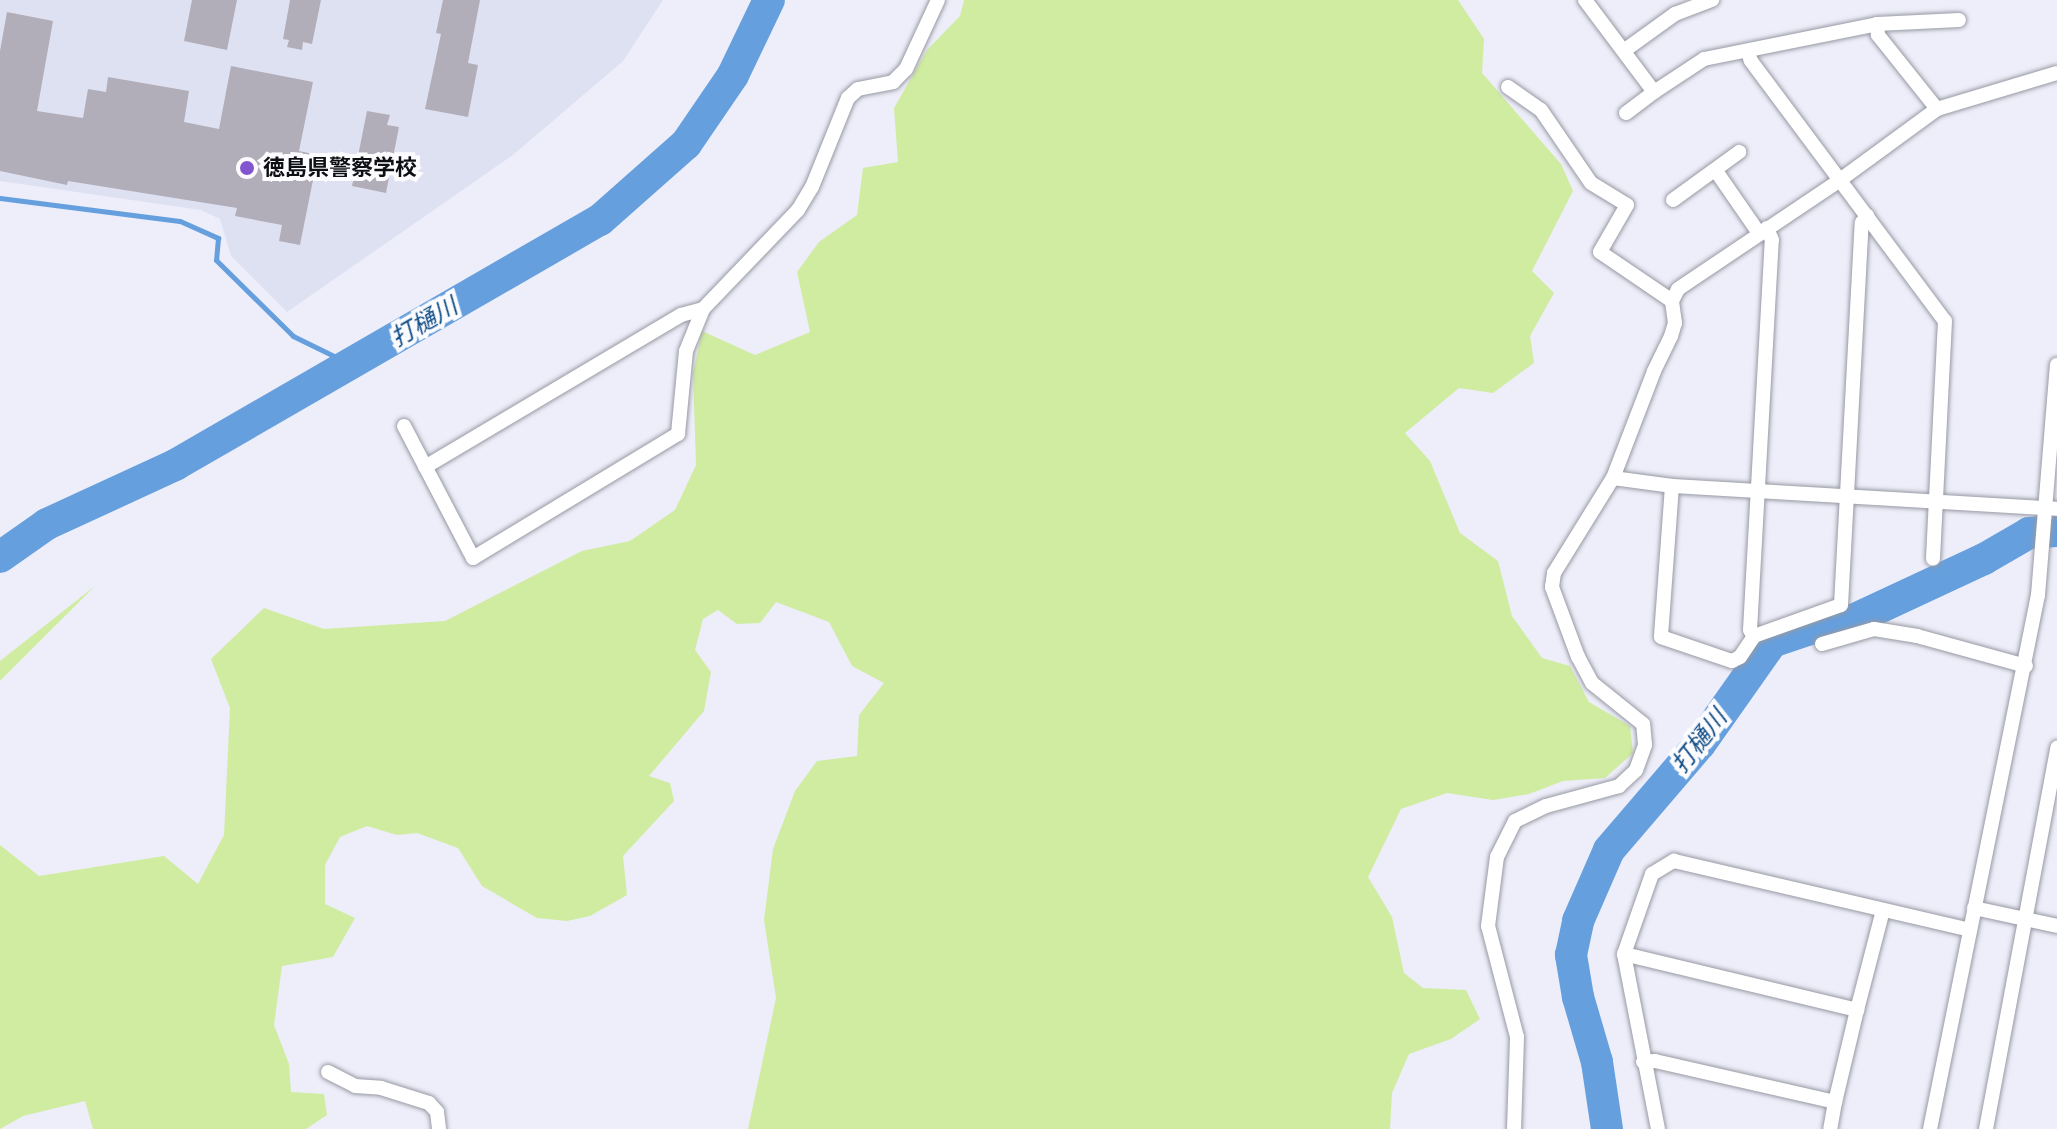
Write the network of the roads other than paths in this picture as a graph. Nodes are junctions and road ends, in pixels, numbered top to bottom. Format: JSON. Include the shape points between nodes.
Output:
{"nodes":[{"id":1,"x":938,"y":0,"type":"edge"},
{"id":2,"x":1585,"y":0,"type":"edge"},
{"id":3,"x":1712,"y":0,"type":"edge"},
{"id":4,"x":1959,"y":20,"type":"dead end"},
{"id":5,"x":1877,"y":24,"type":"junction"},
{"id":6,"x":1625,"y":50,"type":"junction"},
{"id":7,"x":1748,"y":52,"type":"junction"},
{"id":8,"x":2057,"y":73,"type":"edge"},
{"id":9,"x":1508,"y":87,"type":"dead end"},
{"id":10,"x":1654,"y":92,"type":"junction"},
{"id":11,"x":1937,"y":109,"type":"junction"},
{"id":12,"x":1626,"y":113,"type":"dead end"},
{"id":13,"x":1739,"y":152,"type":"dead end"},
{"id":14,"x":1716,"y":171,"type":"junction"},
{"id":15,"x":1840,"y":180,"type":"junction"},
{"id":16,"x":1673,"y":200,"type":"dead end"},
{"id":17,"x":1867,"y":216,"type":"junction"},
{"id":18,"x":1763,"y":230,"type":"junction"},
{"id":19,"x":1672,"y":301,"type":"junction"},
{"id":20,"x":703,"y":309,"type":"junction"},
{"id":21,"x":2057,"y":365,"type":"edge"},
{"id":22,"x":404,"y":426,"type":"dead end"},
{"id":23,"x":425,"y":467,"type":"junction"},
{"id":24,"x":1613,"y":478,"type":"junction"},
{"id":25,"x":1672,"y":486,"type":"junction"},
{"id":26,"x":1758,"y":491,"type":"junction"},
{"id":27,"x":1847,"y":496,"type":"junction"},
{"id":28,"x":1936,"y":502,"type":"junction"},
{"id":29,"x":2050,"y":512,"type":"edge"},
{"id":30,"x":1933,"y":559,"type":"dead end"},
{"id":31,"x":1754,"y":636,"type":"junction"},
{"id":32,"x":1822,"y":644,"type":"dead end"},
{"id":33,"x":2026,"y":666,"type":"junction"},
{"id":34,"x":2057,"y":748,"type":"edge"},
{"id":35,"x":1974,"y":908,"type":"junction"},
{"id":36,"x":1883,"y":910,"type":"junction"},
{"id":37,"x":2024,"y":919,"type":"junction"},
{"id":38,"x":2057,"y":926,"type":"edge"},
{"id":39,"x":1970,"y":930,"type":"junction"},
{"id":40,"x":1624,"y":954,"type":"junction"},
{"id":41,"x":1857,"y":1010,"type":"junction"},
{"id":42,"x":1643,"y":1062,"type":"junction"},
{"id":43,"x":328,"y":1072,"type":"dead end"},
{"id":44,"x":1835,"y":1102,"type":"junction"},
{"id":45,"x":439,"y":1129,"type":"edge"},
{"id":46,"x":1514,"y":1129,"type":"edge"},
{"id":47,"x":1658,"y":1129,"type":"edge"},
{"id":48,"x":1830,"y":1129,"type":"edge"},
{"id":49,"x":1930,"y":1129,"type":"edge"},
{"id":50,"x":1986,"y":1129,"type":"edge"}],
"edges":[{"from":1,"to":20,"type":"street","via":[[906,69],[893,82],[858,89],[848,98],[798,210]]},
{"from":2,"to":6,"type":"street"},
{"from":3,"to":6,"type":"street","via":[[1675,14]]},
{"from":4,"to":5,"type":"street"},
{"from":5,"to":7,"type":"street"},
{"from":5,"to":11,"type":"street","via":[[1878,35]]},
{"from":6,"to":10,"type":"street"},
{"from":7,"to":10,"type":"street","via":[[1704,59]]},
{"from":7,"to":15,"type":"street"},
{"from":8,"to":11,"type":"street"},
{"from":9,"to":19,"type":"street","via":[[1541,110],[1591,183],[1627,205],[1600,252]]},
{"from":10,"to":12,"type":"street"},
{"from":11,"to":15,"type":"street"},
{"from":13,"to":14,"type":"street"},
{"from":14,"to":16,"type":"street"},
{"from":14,"to":18,"type":"street"},
{"from":15,"to":17,"type":"street"},
{"from":15,"to":18,"type":"street"},
{"from":17,"to":27,"type":"street","via":[[1862,223]]},
{"from":17,"to":28,"type":"street","via":[[1945,321]]},
{"from":18,"to":19,"type":"street","via":[[1678,289]]},
{"from":18,"to":26,"type":"street","via":[[1772,240]]},
{"from":19,"to":24,"type":"street","via":[[1671,336]]},
{"from":20,"to":23,"type":"street","via":[[681,315]]},
{"from":20,"to":23,"type":"street","via":[[686,351],[678,434],[473,558]]},
{"from":21,"to":29,"type":"street"},
{"from":22,"to":23,"type":"street"},
{"from":24,"to":25,"type":"street"},
{"from":24,"to":46,"type":"street","via":[[1554,573],[1552,587],[1592,683],[1643,724],[1645,745],[1636,770],[1619,786],[1546,806],[1515,821],[1497,857],[1488,926],[1517,1037]]},
{"from":25,"to":26,"type":"street"},
{"from":25,"to":31,"type":"street","via":[[1661,637],[1732,661]]},
{"from":26,"to":27,"type":"street"},
{"from":26,"to":31,"type":"street","via":[[1750,630]]},
{"from":27,"to":28,"type":"street"},
{"from":27,"to":31,"type":"street","via":[[1841,605]]},
{"from":28,"to":29,"type":"street"},
{"from":28,"to":30,"type":"street"},
{"from":29,"to":33,"type":"street"},
{"from":32,"to":33,"type":"street","via":[[1874,629]]},
{"from":33,"to":35,"type":"street"},
{"from":34,"to":37,"type":"street"},
{"from":35,"to":37,"type":"street"},
{"from":35,"to":39,"type":"street"},
{"from":36,"to":39,"type":"street"},
{"from":36,"to":40,"type":"street","via":[[1674,861],[1652,874]]},
{"from":36,"to":41,"type":"street"},
{"from":37,"to":38,"type":"street"},
{"from":37,"to":50,"type":"street"},
{"from":39,"to":49,"type":"street"},
{"from":40,"to":41,"type":"street"},
{"from":40,"to":42,"type":"street"},
{"from":41,"to":44,"type":"street"},
{"from":42,"to":44,"type":"street"},
{"from":42,"to":47,"type":"street"},
{"from":43,"to":45,"type":"street","via":[[355,1086],[429,1103],[437,1112]]},
{"from":44,"to":48,"type":"street"}]}
